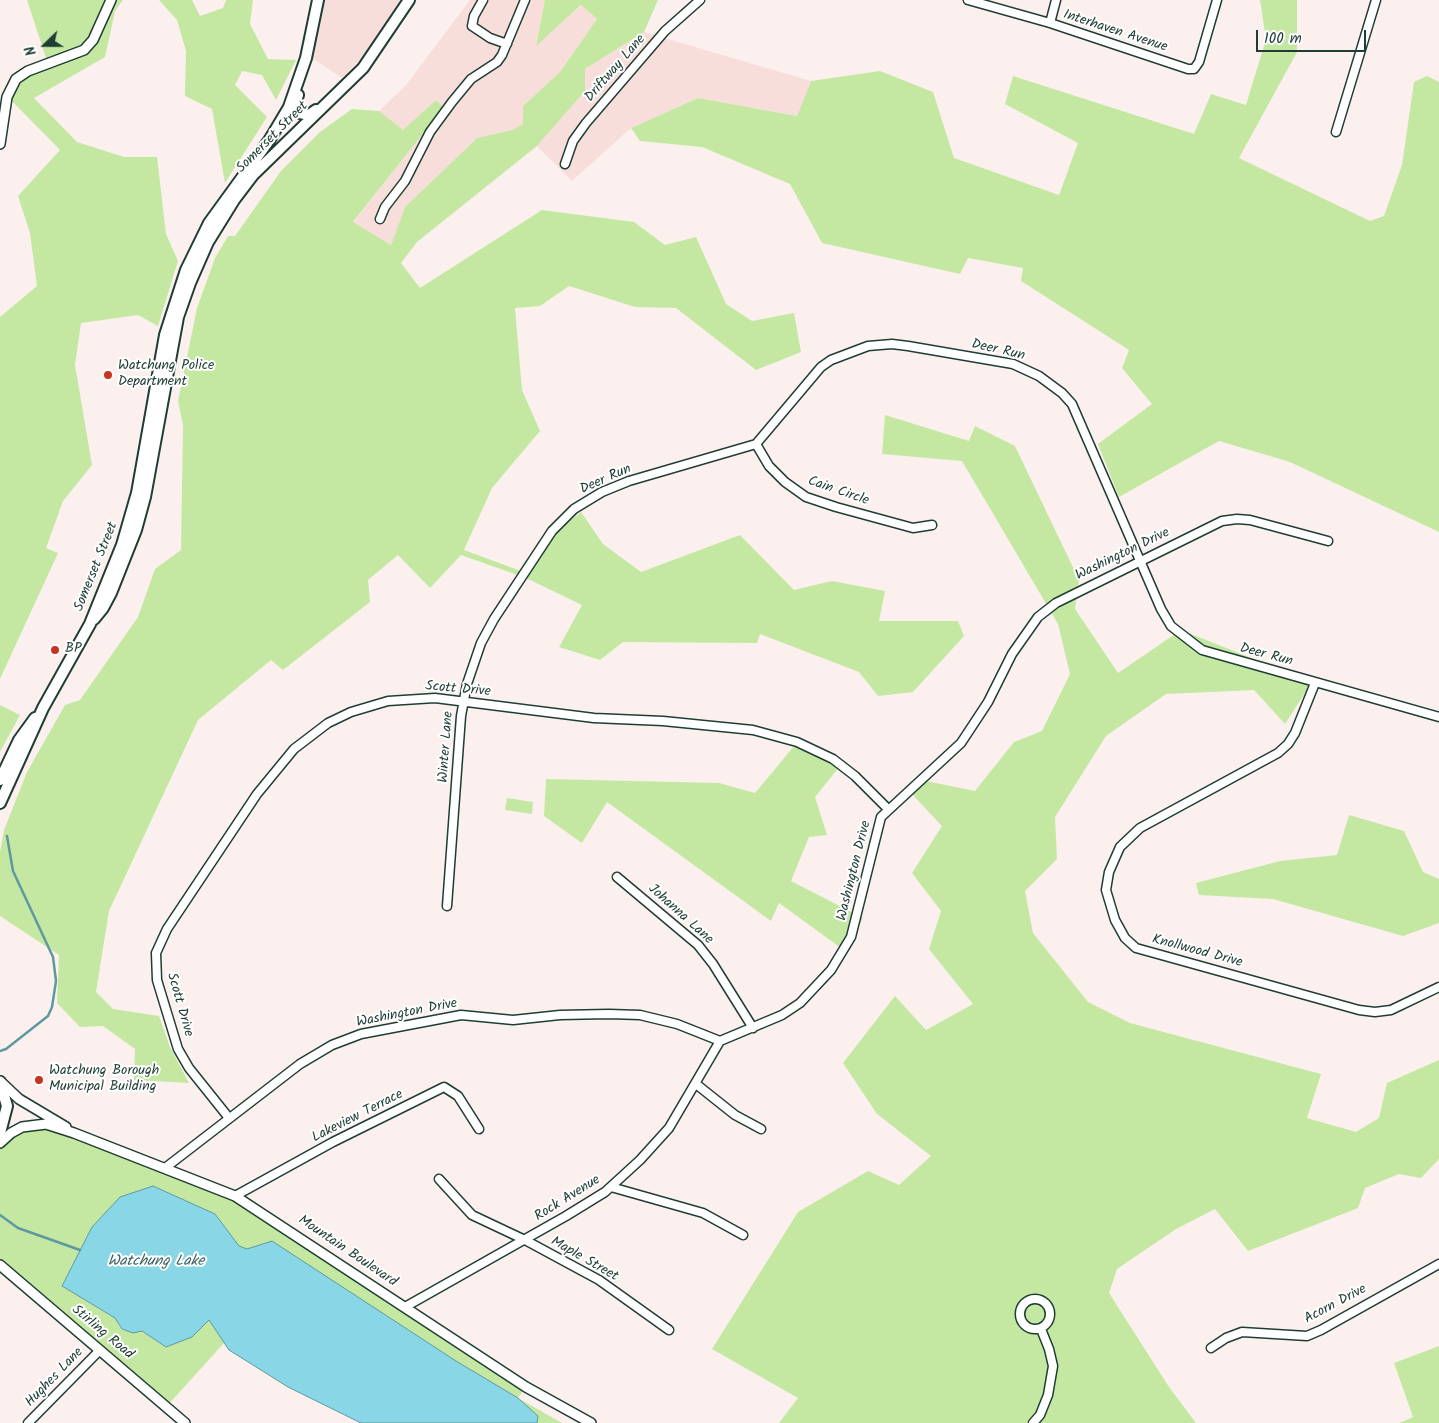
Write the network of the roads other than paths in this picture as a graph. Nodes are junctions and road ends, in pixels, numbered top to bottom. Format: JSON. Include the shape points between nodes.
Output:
{"nodes":[{"id":1,"x":111,"y":0,"type":"edge"},
{"id":2,"x":318,"y":0,"type":"edge"},
{"id":3,"x":409,"y":0,"type":"edge"},
{"id":4,"x":483,"y":0,"type":"edge"},
{"id":5,"x":525,"y":0,"type":"edge"},
{"id":6,"x":700,"y":0,"type":"edge"},
{"id":7,"x":968,"y":0,"type":"edge"},
{"id":8,"x":1056,"y":0,"type":"edge"},
{"id":9,"x":1217,"y":0,"type":"edge"},
{"id":10,"x":1376,"y":0,"type":"edge"},
{"id":11,"x":1050,"y":23,"type":"junction"},
{"id":12,"x":507,"y":44,"type":"junction"},
{"id":13,"x":306,"y":58,"type":"junction"},
{"id":14,"x":334,"y":96,"type":"junction"},
{"id":15,"x":1336,"y":132,"type":"dead end"},
{"id":16,"x":0,"y":144,"type":"edge"},
{"id":17,"x":565,"y":164,"type":"dead end"},
{"id":18,"x":380,"y":219,"type":"dead end"},
{"id":19,"x":756,"y":444,"type":"junction"},
{"id":20,"x":932,"y":525,"type":"dead end"},
{"id":21,"x":1328,"y":541,"type":"dead end"},
{"id":22,"x":1140,"y":561,"type":"junction"},
{"id":23,"x":507,"y":599,"type":"joint"},
{"id":24,"x":90,"y":624,"type":"junction"},
{"id":25,"x":1315,"y":683,"type":"junction"},
{"id":26,"x":463,"y":701,"type":"junction"},
{"id":27,"x":43,"y":708,"type":"junction"},
{"id":28,"x":1439,"y":716,"type":"edge"},
{"id":29,"x":0,"y":780,"type":"edge"},
{"id":30,"x":0,"y":803,"type":"edge"},
{"id":31,"x":888,"y":809,"type":"junction"},
{"id":32,"x":617,"y":877,"type":"dead end"},
{"id":33,"x":447,"y":906,"type":"dead end"},
{"id":34,"x":1439,"y":987,"type":"edge"},
{"id":35,"x":753,"y":1028,"type":"junction"},
{"id":36,"x":720,"y":1041,"type":"junction"},
{"id":37,"x":0,"y":1081,"type":"edge"},
{"id":38,"x":696,"y":1084,"type":"junction"},
{"id":39,"x":229,"y":1118,"type":"junction"},
{"id":40,"x":760,"y":1128,"type":"dead end"},
{"id":41,"x":479,"y":1129,"type":"dead end"},
{"id":42,"x":0,"y":1133,"type":"edge"},
{"id":43,"x":74,"y":1133,"type":"junction"},
{"id":44,"x":0,"y":1143,"type":"edge"},
{"id":45,"x":165,"y":1168,"type":"junction"},
{"id":46,"x":438,"y":1179,"type":"dead end"},
{"id":47,"x":610,"y":1187,"type":"junction"},
{"id":48,"x":235,"y":1196,"type":"junction"},
{"id":49,"x":743,"y":1235,"type":"dead end"},
{"id":50,"x":525,"y":1240,"type":"junction"},
{"id":51,"x":1439,"y":1264,"type":"edge"},
{"id":52,"x":0,"y":1265,"type":"edge"},
{"id":53,"x":405,"y":1307,"type":"junction"},
{"id":54,"x":1041,"y":1329,"type":"junction"},
{"id":55,"x":670,"y":1330,"type":"dead end"},
{"id":56,"x":1211,"y":1348,"type":"dead end"},
{"id":57,"x":100,"y":1350,"type":"junction"},
{"id":58,"x":28,"y":1423,"type":"edge"},
{"id":59,"x":185,"y":1423,"type":"edge"},
{"id":60,"x":591,"y":1423,"type":"edge"},
{"id":61,"x":1033,"y":1423,"type":"edge"}],
"edges":[{"from":1,"to":16,"type":"street","via":[[93,40],[84,50],[28,71],[16,80],[7,97]]},
{"from":2,"to":13,"type":"main road"},
{"from":3,"to":14,"type":"main road","name":"Somerset Street","via":[[373,56]]},
{"from":4,"to":12,"type":"street","via":[[472,26]]},
{"from":5,"to":12,"type":"street"},
{"from":6,"to":17,"type":"street","name":"Driftway Lane","via":[[664,31],[586,123],[573,141]]},
{"from":7,"to":11,"type":"street","name":"Interhaven Avenue"},
{"from":8,"to":11,"type":"street"},
{"from":9,"to":11,"type":"street","name":"Interhaven Avenue","via":[[1196,67],[1188,69]]},
{"from":10,"to":15,"type":"street"},
{"from":12,"to":18,"type":"street","via":[[497,62],[471,79],[430,132],[405,181],[385,206]]},
{"from":13,"to":14,"type":"main road","via":[[295,104],[298,111],[309,115]]},
{"from":13,"to":24,"type":"main road","name":"Somerset Street","via":[[289,107],[270,139],[209,223],[180,286],[165,335],[133,510]]},
{"from":14,"to":24,"type":"main road","name":"Somerset Street","via":[[253,175],[225,213],[200,258],[175,332],[136,530],[111,593]]},
{"from":19,"to":20,"type":"street","name":"Cain Circle","via":[[780,477],[806,497],[912,528]]},
{"from":19,"to":22,"type":"street","name":"Deer Run","via":[[812,375],[831,360],[856,349],[892,344],[1013,364],[1039,376],[1072,404]]},
{"from":19,"to":23,"type":"street","name":"Deer Run","via":[[629,481],[588,499],[552,531]]},
{"from":21,"to":22,"type":"street","name":"Washington Drive","via":[[1237,518],[1212,525]]},
{"from":22,"to":25,"type":"street","name":"Deer Run","via":[[1160,609],[1171,626],[1202,650]]},
{"from":22,"to":31,"type":"street","name":"Washington Drive","via":[[1056,603],[1038,617],[1012,654],[988,702],[961,743]]},
{"from":23,"to":26,"type":"street","name":"Winter Lane","via":[[481,643]]},
{"from":24,"to":27,"type":"main road","name":"Somerset Street"},
{"from":25,"to":28,"type":"street","name":"Deer Run"},
{"from":25,"to":34,"type":"street","name":"Knollwood Drive","via":[[1295,733],[1278,754],[1140,828],[1123,843],[1108,872],[1106,890],[1115,920],[1125,938],[1136,948],[1359,1010],[1391,1010]]},
{"from":26,"to":31,"type":"street","name":"Scott Drive","via":[[594,718],[724,726],[780,737],[833,759]]},
{"from":26,"to":33,"type":"street","name":"Winter Lane"},
{"from":26,"to":39,"type":"street","name":"Scott Drive","via":[[435,698],[388,702],[351,712],[322,727],[294,749],[258,794],[167,929],[156,953],[156,972],[174,1040],[189,1068]]},
{"from":27,"to":29,"type":"main road","name":"Somerset Street","via":[[19,740]]},
{"from":27,"to":30,"type":"main road","name":"Somerset Street"},
{"from":31,"to":35,"type":"street","name":"Washington Drive","via":[[878,823],[857,919],[843,951],[831,970],[800,1003]]},
{"from":32,"to":35,"type":"street","name":"Johanna Lane","via":[[698,945]]},
{"from":35,"to":36,"type":"street","name":"Washington Drive"},
{"from":36,"to":38,"type":"street","name":"Rock Avenue"},
{"from":36,"to":39,"type":"street","name":"Washington Drive","via":[[677,1024],[640,1016],[578,1014],[513,1020],[473,1015],[439,1018],[361,1034],[332,1045],[300,1064]]},
{"from":37,"to":42,"type":"main road","via":[[7,1106]]},
{"from":37,"to":43,"type":"street","name":"Mountain Boulevard","via":[[19,1099]]},
{"from":38,"to":40,"type":"street","via":[[735,1115]]},
{"from":38,"to":47,"type":"street","name":"Rock Avenue","via":[[669,1128]]},
{"from":39,"to":45,"type":"street","name":"Washington Drive"},
{"from":41,"to":48,"type":"street","name":"Lakeview Terrace","via":[[458,1096],[444,1087],[333,1142]]},
{"from":43,"to":44,"type":"street","name":"Mountain Boulevard","via":[[46,1124],[34,1124],[16,1130]]},
{"from":43,"to":45,"type":"street","name":"Mountain Boulevard"},
{"from":45,"to":48,"type":"street","name":"Mountain Boulevard"},
{"from":46,"to":50,"type":"street","name":"Maple Street","via":[[472,1216]]},
{"from":47,"to":49,"type":"street","via":[[703,1213]]},
{"from":47,"to":50,"type":"street","name":"Rock Avenue"},
{"from":48,"to":53,"type":"street","name":"Mountain Boulevard"},
{"from":50,"to":53,"type":"street","name":"Rock Avenue"},
{"from":50,"to":55,"type":"street","name":"Maple Street","via":[[599,1280]]},
{"from":51,"to":56,"type":"street","name":"Acorn Drive","via":[[1307,1336],[1242,1332]]},
{"from":52,"to":57,"type":"street","name":"Stirling Road"},
{"from":53,"to":60,"type":"street","name":"Mountain Boulevard","via":[[526,1387]]},
{"from":54,"to":54,"type":"street","via":[[1025,1326],[1021,1320],[1020,1308],[1029,1300],[1039,1299],[1048,1306],[1050,1317]]},
{"from":54,"to":61,"type":"street","via":[[1053,1366],[1048,1394],[1040,1415]]},
{"from":57,"to":58,"type":"street","name":"Hughes Lane"},
{"from":57,"to":59,"type":"street","name":"Stirling Road"}]}
